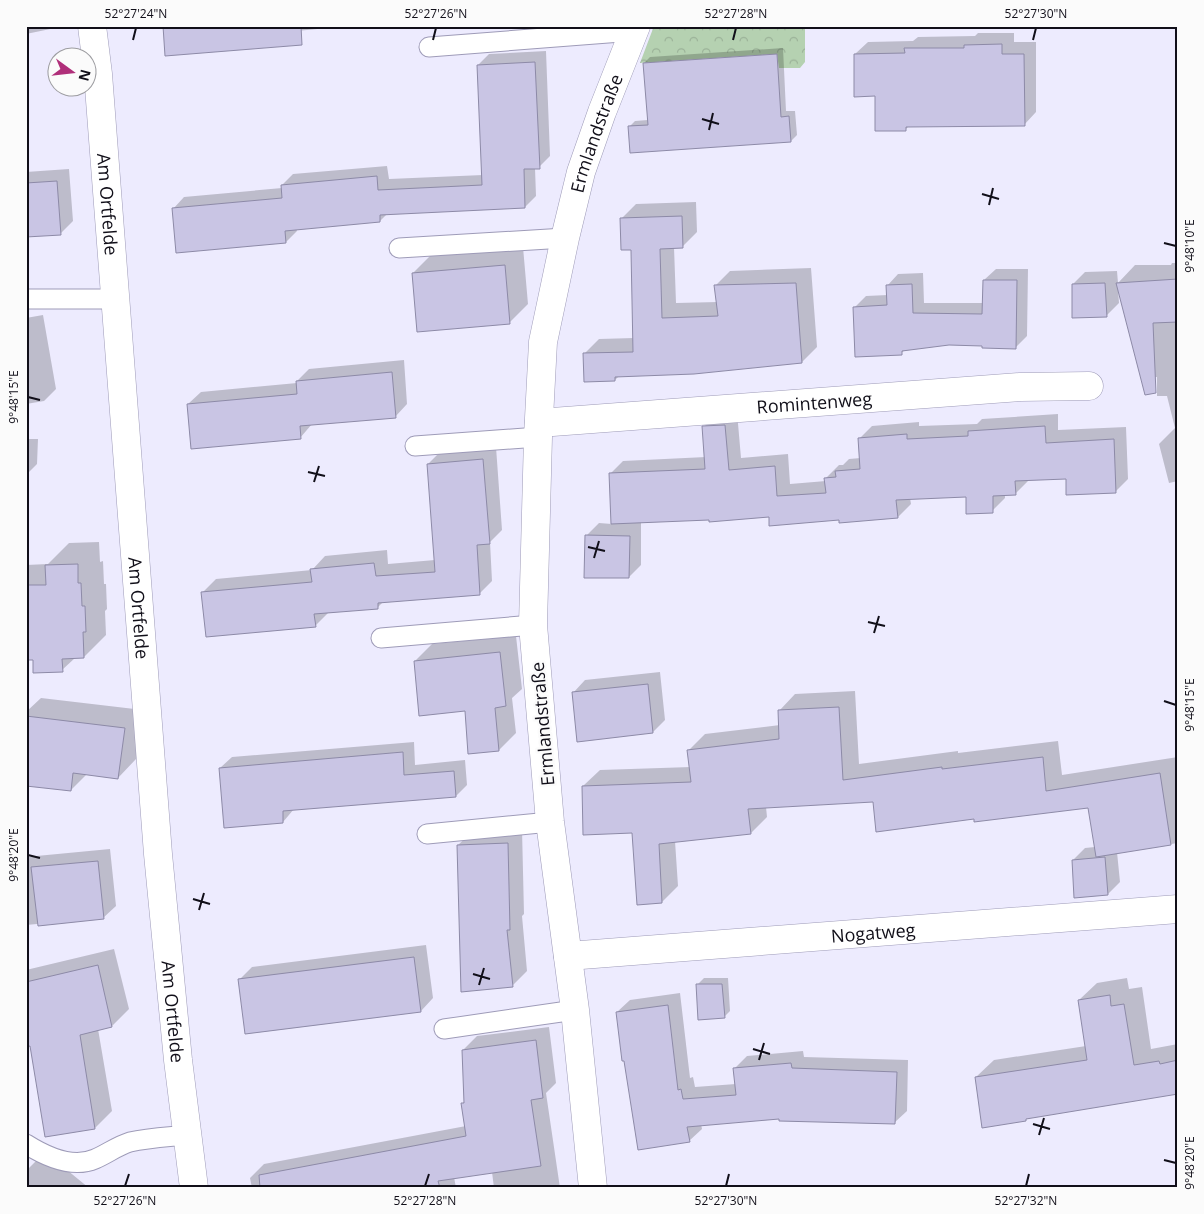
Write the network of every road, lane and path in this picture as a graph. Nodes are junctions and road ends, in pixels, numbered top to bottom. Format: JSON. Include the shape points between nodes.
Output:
{"nodes":[{"id":1,"x":92,"y":26,"type":"edge"},
{"id":2,"x":635,"y":29,"type":"edge"},
{"id":3,"x":429,"y":47,"type":"dead end"},
{"id":4,"x":565,"y":238,"type":"junction"},
{"id":5,"x":399,"y":248,"type":"dead end"},
{"id":6,"x":26,"y":298,"type":"edge"},
{"id":7,"x":116,"y":299,"type":"junction"},
{"id":8,"x":1090,"y":386,"type":"dead end"},
{"id":9,"x":539,"y":430,"type":"junction"},
{"id":10,"x":415,"y":446,"type":"dead end"},
{"id":11,"x":533,"y":625,"type":"junction"},
{"id":12,"x":381,"y":638,"type":"dead end"},
{"id":13,"x":550,"y":822,"type":"junction"},
{"id":14,"x":427,"y":834,"type":"dead end"},
{"id":15,"x":1178,"y":909,"type":"edge"},
{"id":16,"x":568,"y":956,"type":"junction"},
{"id":17,"x":574,"y":1010,"type":"junction"},
{"id":18,"x":444,"y":1029,"type":"dead end"},
{"id":19,"x":187,"y":1135,"type":"junction"},
{"id":20,"x":26,"y":1144,"type":"edge"},
{"id":21,"x":194,"y":1188,"type":"edge"},
{"id":22,"x":593,"y":1188,"type":"edge"}],
"edges":[{"from":1,"to":7,"type":"street","name":"Am Ortfelde"},
{"from":2,"to":3,"type":"lane","name":"Ermlandstraße"},
{"from":2,"to":4,"type":"street","name":"Ermlandstraße","via":[[581,172]]},
{"from":4,"to":5,"type":"lane"},
{"from":4,"to":9,"type":"street","name":"Ermlandstraße","via":[[543,342]]},
{"from":6,"to":7,"type":"lane"},
{"from":7,"to":19,"type":"street","name":"Am Ortfelde","via":[[158,854]]},
{"from":8,"to":9,"type":"street","name":"Romintenweg","via":[[1020,387]]},
{"from":9,"to":10,"type":"lane"},
{"from":9,"to":11,"type":"street","name":"Ermlandstraße"},
{"from":11,"to":12,"type":"lane"},
{"from":11,"to":13,"type":"street","name":"Ermlandstraße"},
{"from":13,"to":14,"type":"lane"},
{"from":13,"to":16,"type":"street","name":"Ermlandstraße"},
{"from":15,"to":16,"type":"street","name":"Nogatweg"},
{"from":16,"to":17,"type":"street","name":"Ermlandstraße"},
{"from":17,"to":18,"type":"lane"},
{"from":17,"to":22,"type":"street","name":"Ermlandstraße"},
{"from":19,"to":20,"type":"lane","via":[[132,1142],[117,1146],[92,1160],[74,1162],[58,1160]]},
{"from":19,"to":21,"type":"street","name":"Am Ortfelde"}]}
